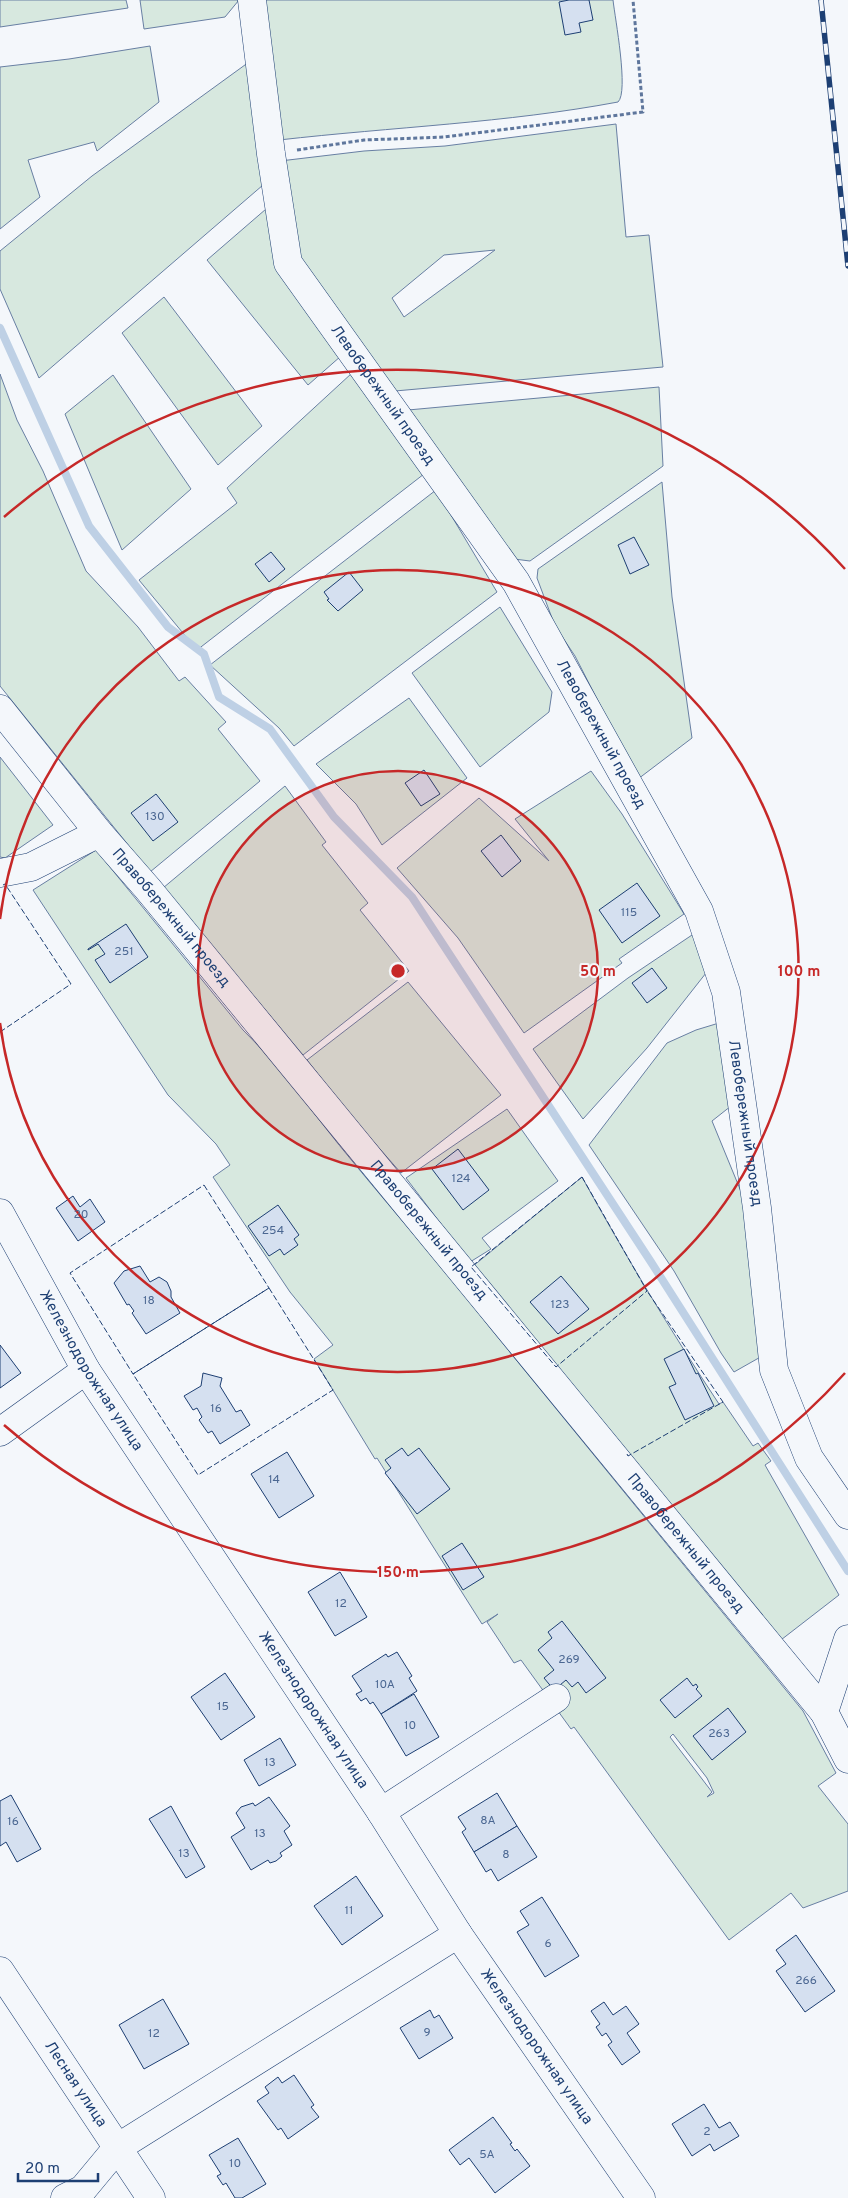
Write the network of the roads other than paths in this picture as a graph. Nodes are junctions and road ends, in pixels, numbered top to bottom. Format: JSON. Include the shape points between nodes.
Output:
{"nodes":[{"id":1,"x":252,"y":0,"type":"edge"},
{"id":2,"x":0,"y":709,"type":"edge"},
{"id":3,"x":99,"y":833,"type":"junction"},
{"id":4,"x":0,"y":873,"type":"edge"},
{"id":5,"x":0,"y":1213,"type":"edge"},
{"id":6,"x":86,"y":1370,"type":"junction"},
{"id":7,"x":0,"y":1432,"type":"edge"},
{"id":8,"x":848,"y":1515,"type":"edge"},
{"id":9,"x":848,"y":1639,"type":"edge"},
{"id":10,"x":556,"y":1698,"type":"dead end"},
{"id":11,"x":824,"y":1712,"type":"junction"},
{"id":12,"x":848,"y":1759,"type":"edge"},
{"id":13,"x":381,"y":1812,"type":"junction"},
{"id":14,"x":458,"y":1934,"type":"junction"},
{"id":15,"x":0,"y":1970,"type":"edge"},
{"id":16,"x":117,"y":2148,"type":"junction"},
{"id":17,"x":65,"y":2198,"type":"edge"},
{"id":18,"x":151,"y":2198,"type":"edge"},
{"id":19,"x":641,"y":2198,"type":"edge"}],
"edges":[{"from":1,"to":8,"type":"street","name":"Левобережный проезд","via":[[288,263],[516,582],[699,910],[726,992],[758,1208],[774,1370],[810,1458]]},
{"from":2,"to":3,"type":"street","name":"Правобережный проезд"},
{"from":3,"to":4,"type":"street","via":[[31,867]]},
{"from":3,"to":11,"type":"street","name":"Правобережный проезд"},
{"from":5,"to":6,"type":"street","name":"Железнодорожная улица"},
{"from":6,"to":7,"type":"street"},
{"from":6,"to":13,"type":"street","name":"Железнодорожная улица"},
{"from":9,"to":11,"type":"street"},
{"from":10,"to":13,"type":"street"},
{"from":11,"to":12,"type":"street","name":"Правобережный проезд"},
{"from":13,"to":14,"type":"street","name":"Железнодорожная улица"},
{"from":14,"to":16,"type":"street"},
{"from":14,"to":19,"type":"street","name":"Железнодорожная улица"},
{"from":15,"to":16,"type":"street","name":"Лесная улица"},
{"from":16,"to":17,"type":"street","via":[[83,2189]]},
{"from":16,"to":18,"type":"street","name":"Лесная улица"}]}
